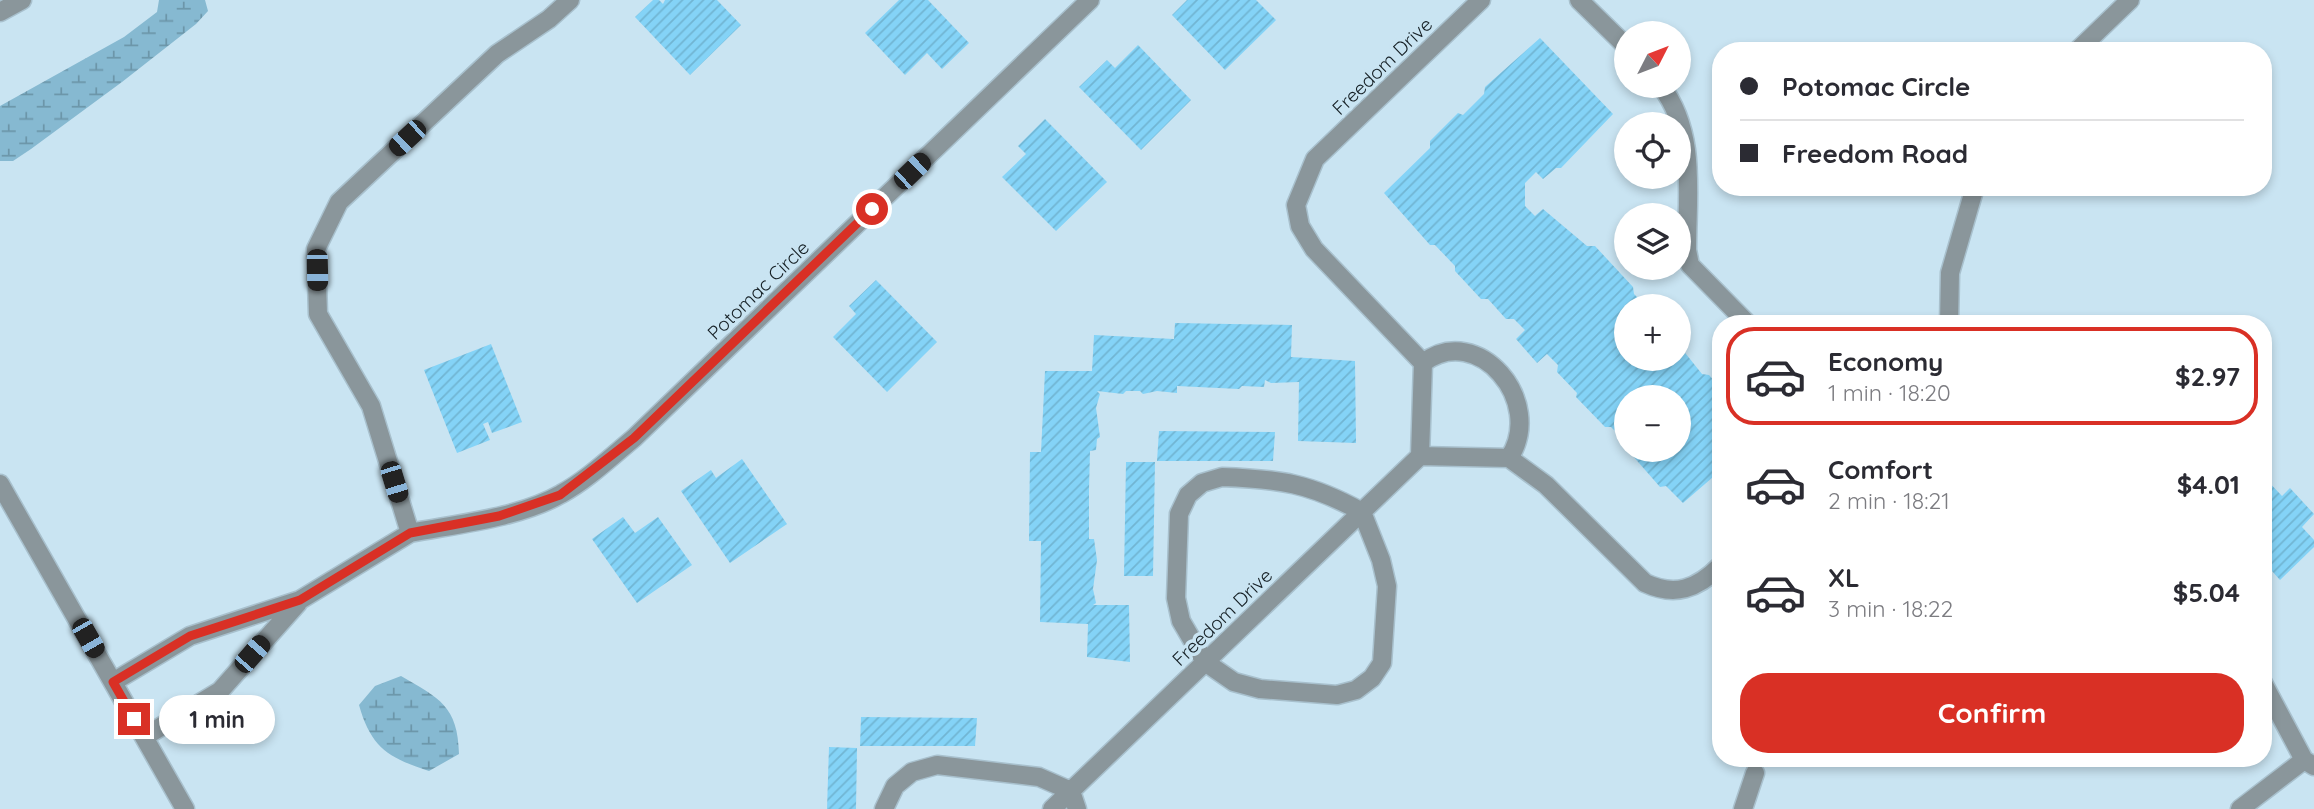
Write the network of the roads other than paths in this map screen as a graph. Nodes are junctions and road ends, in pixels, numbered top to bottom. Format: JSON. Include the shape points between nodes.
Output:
{"nodes":[{"id":1,"x":22,"y":0,"type":"edge"},
{"id":2,"x":570,"y":0,"type":"edge"},
{"id":3,"x":1090,"y":0,"type":"edge"},
{"id":4,"x":1481,"y":0,"type":"edge"},
{"id":5,"x":1579,"y":0,"type":"edge"},
{"id":6,"x":2130,"y":0,"type":"edge"},
{"id":7,"x":0,"y":12,"type":"edge"},
{"id":8,"x":1614,"y":34,"type":"edge"},
{"id":9,"x":2086,"y":42,"type":"edge"},
{"id":10,"x":1668,"y":98,"type":"edge"},
{"id":11,"x":1972,"y":196,"type":"edge"},
{"id":12,"x":1739,"y":315,"type":"edge"},
{"id":13,"x":1949,"y":315,"type":"edge"},
{"id":14,"x":1423,"y":363,"type":"junction"},
{"id":15,"x":1420,"y":456,"type":"junction"},
{"id":16,"x":1509,"y":458,"type":"junction"},
{"id":17,"x":0,"y":484,"type":"edge"},
{"id":18,"x":1362,"y":512,"type":"junction"},
{"id":19,"x":410,"y":533,"type":"junction"},
{"id":20,"x":1712,"y":575,"type":"edge"},
{"id":21,"x":300,"y":600,"type":"junction"},
{"id":22,"x":1205,"y":662,"type":"junction"},
{"id":23,"x":113,"y":682,"type":"junction"},
{"id":24,"x":2272,"y":699,"type":"edge"},
{"id":25,"x":144,"y":737,"type":"junction"},
{"id":26,"x":2309,"y":763,"type":"edge"},
{"id":27,"x":1755,"y":773,"type":"dead end"},
{"id":28,"x":1071,"y":791,"type":"junction"},
{"id":29,"x":185,"y":809,"type":"edge"},
{"id":30,"x":884,"y":809,"type":"edge"},
{"id":31,"x":1052,"y":809,"type":"edge"},
{"id":32,"x":1077,"y":809,"type":"edge"},
{"id":33,"x":1743,"y":809,"type":"edge"},
{"id":34,"x":2240,"y":809,"type":"edge"}],
"edges":[{"from":1,"to":7,"type":"street"},
{"from":2,"to":19,"type":"street","via":[[496,54],[339,202],[316,248],[317,314],[371,406]]},
{"from":3,"to":19,"type":"street","name":"Potomac Circle","via":[[634,438],[585,478],[560,495],[499,516]]},
{"from":4,"to":14,"type":"street","name":"Freedom Drive","via":[[1315,159],[1296,205],[1300,226],[1314,249]]},
{"from":5,"to":8,"type":"street"},
{"from":6,"to":9,"type":"street"},
{"from":10,"to":12,"type":"street","via":[[1681,122],[1687,149],[1690,265]]},
{"from":11,"to":13,"type":"street","via":[[1950,273]]},
{"from":14,"to":15,"type":"street"},
{"from":14,"to":16,"type":"street","via":[[1433,356],[1466,354],[1499,370],[1519,403],[1521,426]]},
{"from":15,"to":16,"type":"street"},
{"from":15,"to":18,"type":"street","name":"Freedom Drive"},
{"from":16,"to":20,"type":"street","via":[[1546,485],[1645,583],[1663,591],[1682,591]]},
{"from":17,"to":23,"type":"street"},
{"from":18,"to":22,"type":"street","name":"Freedom Drive"},
{"from":18,"to":22,"type":"street","via":[[1387,586],[1382,663],[1372,678],[1356,690],[1337,695],[1261,689],[1234,682]]},
{"from":18,"to":22,"type":"street","via":[[1278,479],[1222,477],[1202,482],[1188,495],[1179,513],[1175,598],[1181,621]]},
{"from":19,"to":21,"type":"street","name":"Potomac Circle"},
{"from":21,"to":23,"type":"street","name":"Potomac Circle","via":[[190,636]]},
{"from":21,"to":25,"type":"street","name":"Potomac Circle","via":[[220,691]]},
{"from":22,"to":28,"type":"street","name":"Freedom Drive"},
{"from":23,"to":25,"type":"street"},
{"from":24,"to":26,"type":"street"},
{"from":25,"to":29,"type":"street"},
{"from":26,"to":34,"type":"street"},
{"from":27,"to":33,"type":"street"},
{"from":28,"to":30,"type":"street","via":[[1038,777],[937,765],[912,772],[895,786]]},
{"from":28,"to":31,"type":"street","name":"Freedom Drive"},
{"from":28,"to":32,"type":"street"}]}
